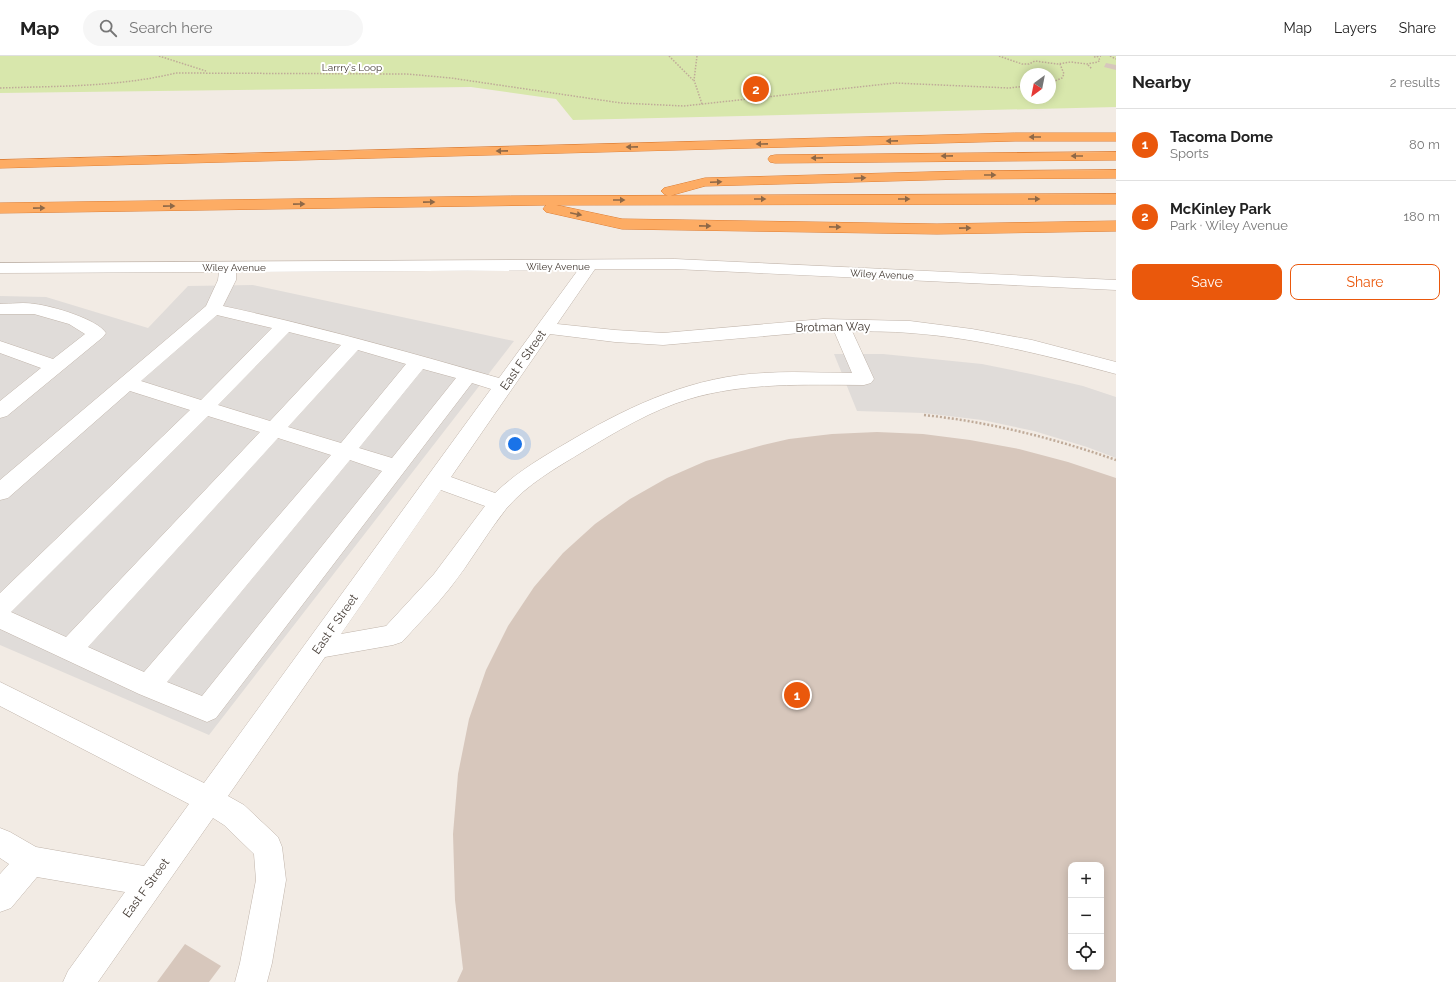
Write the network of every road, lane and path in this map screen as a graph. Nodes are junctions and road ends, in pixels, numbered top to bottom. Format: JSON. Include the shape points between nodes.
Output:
{"nodes":[{"id":1,"x":159,"y":56,"type":"edge"},
{"id":2,"x":669,"y":56,"type":"edge"},
{"id":3,"x":697,"y":56,"type":"edge"},
{"id":4,"x":999,"y":56,"type":"edge"},
{"id":5,"x":1094,"y":56,"type":"edge"},
{"id":6,"x":1099,"y":56,"type":"edge"},
{"id":7,"x":1110,"y":56,"type":"edge"},
{"id":8,"x":1116,"y":59,"type":"edge"},
{"id":9,"x":1060,"y":64,"type":"junction"},
{"id":10,"x":1087,"y":64,"type":"junction"},
{"id":11,"x":1092,"y":69,"type":"dead end"},
{"id":12,"x":208,"y":72,"type":"junction"},
{"id":13,"x":694,"y":80,"type":"junction"},
{"id":14,"x":1056,"y":80,"type":"edge"},
{"id":15,"x":1020,"y":87,"type":"edge"},
{"id":16,"x":0,"y":88,"type":"edge"},
{"id":17,"x":702,"y":104,"type":"junction"},
{"id":18,"x":1116,"y":137,"type":"edge"},
{"id":19,"x":1116,"y":156,"type":"edge"},
{"id":20,"x":763,"y":159,"type":"dead end"},
{"id":21,"x":683,"y":160,"type":"dead end"},
{"id":22,"x":0,"y":164,"type":"edge"},
{"id":23,"x":0,"y":168,"type":"edge"},
{"id":24,"x":1116,"y":174,"type":"edge"},
{"id":25,"x":1116,"y":198,"type":"edge"},
{"id":26,"x":637,"y":200,"type":"junction"},
{"id":27,"x":510,"y":201,"type":"junction"},
{"id":28,"x":0,"y":208,"type":"edge"},
{"id":29,"x":1116,"y":226,"type":"edge"},
{"id":30,"x":590,"y":265,"type":"junction"},
{"id":31,"x":228,"y":267,"type":"junction"},
{"id":32,"x":0,"y":268,"type":"edge"},
{"id":33,"x":1116,"y":285,"type":"edge"},
{"id":34,"x":0,"y":309,"type":"edge"},
{"id":35,"x":213,"y":310,"type":"junction"},
{"id":36,"x":285,"y":325,"type":"junction"},
{"id":37,"x":840,"y":325,"type":"junction"},
{"id":38,"x":546,"y":328,"type":"junction"},
{"id":39,"x":354,"y":343,"type":"junction"},
{"id":40,"x":0,"y":347,"type":"edge"},
{"id":41,"x":418,"y":362,"type":"junction"},
{"id":42,"x":55,"y":366,"type":"junction"},
{"id":43,"x":1116,"y":368,"type":"edge"},
{"id":44,"x":468,"y":376,"type":"junction"},
{"id":45,"x":128,"y":384,"type":"junction"},
{"id":46,"x":504,"y":386,"type":"junction"},
{"id":47,"x":2,"y":407,"type":"edge"},
{"id":48,"x":204,"y":408,"type":"junction"},
{"id":49,"x":924,"y":415,"type":"dead end"},
{"id":50,"x":273,"y":429,"type":"junction"},
{"id":51,"x":345,"y":452,"type":"junction"},
{"id":52,"x":1116,"y":460,"type":"edge"},
{"id":53,"x":395,"y":467,"type":"junction"},
{"id":54,"x":437,"y":480,"type":"junction"},
{"id":55,"x":0,"y":492,"type":"edge"},
{"id":56,"x":499,"y":503,"type":"junction"},
{"id":57,"x":0,"y":608,"type":"edge"},
{"id":58,"x":0,"y":618,"type":"edge"},
{"id":59,"x":318,"y":648,"type":"junction"},
{"id":60,"x":70,"y":650,"type":"junction"},
{"id":61,"x":148,"y":686,"type":"junction"},
{"id":62,"x":0,"y":693,"type":"edge"},
{"id":63,"x":209,"y":800,"type":"junction"},
{"id":64,"x":0,"y":842,"type":"edge"},
{"id":65,"x":31,"y":861,"type":"junction"},
{"id":66,"x":150,"y":882,"type":"junction"},
{"id":67,"x":0,"y":897,"type":"edge"},
{"id":68,"x":79,"y":982,"type":"edge"},
{"id":69,"x":251,"y":982,"type":"edge"}],
"edges":[{"from":1,"to":12,"type":"path"},
{"from":2,"to":13,"type":"path"},
{"from":3,"to":13,"type":"path"},
{"from":4,"to":9,"type":"path","via":[[1022,64],[1035,61]]},
{"from":5,"to":6,"type":"path"},
{"from":6,"to":10,"type":"path","via":[[1098,62]]},
{"from":7,"to":8,"type":"path"},
{"from":9,"to":10,"type":"path"},
{"from":9,"to":14,"type":"path","via":[[1064,74]]},
{"from":10,"to":11,"type":"path"},
{"from":12,"to":16,"type":"path","name":"Larrry's Loop","via":[[176,73],[147,80],[111,84]]},
{"from":12,"to":17,"type":"path","name":"Larrry's Loop","via":[[407,74],[621,103],[684,106]]},
{"from":13,"to":17,"type":"path"},
{"from":15,"to":17,"type":"path","name":"Larrry's Loop","via":[[895,83]]},
{"from":18,"to":22,"type":"highway","one_way":true,"via":[[1015,137]]},
{"from":19,"to":20,"type":"highway","one_way":true},
{"from":21,"to":23,"type":"highway"},
{"from":26,"to":24,"type":"highway","one_way":true,"via":[[705,182]]},
{"from":26,"to":25,"type":"highway","one_way":true},
{"from":27,"to":26,"type":"highway","one_way":true},
{"from":28,"to":27,"type":"highway","one_way":true},
{"from":27,"to":29,"type":"highway","one_way":true,"via":[[622,224],[937,228]]},
{"from":30,"to":31,"type":"street","name":"Wiley Avenue"},
{"from":30,"to":33,"type":"street","name":"Wiley Avenue","via":[[675,264]]},
{"from":30,"to":38,"type":"street","name":"East F Street"},
{"from":31,"to":32,"type":"street","name":"Wiley Avenue"},
{"from":31,"to":35,"type":"street","via":[[227,280]]},
{"from":34,"to":42,"type":"street","via":[[35,309],[75,320],[97,333]]},
{"from":35,"to":36,"type":"street"},
{"from":35,"to":45,"type":"street"},
{"from":36,"to":39,"type":"street"},
{"from":36,"to":48,"type":"street"},
{"from":37,"to":38,"type":"street","name":"Brotman Way","via":[[663,339]]},
{"from":37,"to":43,"type":"street","name":"Brotman Way","via":[[910,328],[972,335],[1039,347]]},
{"from":37,"to":56,"type":"street","via":[[864,379],[763,379],[719,385],[683,394],[647,408],[599,433],[540,468],[517,485]]},
{"from":38,"to":46,"type":"street","name":"East F Street"},
{"from":39,"to":41,"type":"street"},
{"from":39,"to":50,"type":"street"},
{"from":40,"to":42,"type":"street"},
{"from":41,"to":44,"type":"street"},
{"from":41,"to":51,"type":"street"},
{"from":42,"to":47,"type":"street"},
{"from":44,"to":46,"type":"street"},
{"from":44,"to":53,"type":"street"},
{"from":45,"to":48,"type":"street"},
{"from":45,"to":55,"type":"street"},
{"from":46,"to":54,"type":"street","name":"East F Street"},
{"from":48,"to":50,"type":"street"},
{"from":48,"to":57,"type":"street"},
{"from":49,"to":52,"type":"path","via":[[983,422],[1018,430]]},
{"from":50,"to":51,"type":"street"},
{"from":50,"to":60,"type":"street"},
{"from":51,"to":53,"type":"street"},
{"from":51,"to":61,"type":"street"},
{"from":53,"to":61,"type":"street","via":[[207,710]]},
{"from":54,"to":56,"type":"street"},
{"from":54,"to":59,"type":"street","name":"East F Street"},
{"from":56,"to":59,"type":"street","via":[[442,581],[393,635]]},
{"from":58,"to":60,"type":"street"},
{"from":59,"to":63,"type":"street","name":"East F Street"},
{"from":60,"to":61,"type":"street"},
{"from":62,"to":63,"type":"street"},
{"from":63,"to":66,"type":"street","name":"East F Street"},
{"from":63,"to":69,"type":"street","via":[[234,816],[268,847],[271,880]]},
{"from":64,"to":65,"type":"street"},
{"from":65,"to":66,"type":"street"},
{"from":65,"to":67,"type":"street"},
{"from":66,"to":68,"type":"street","name":"East F Street"}]}
